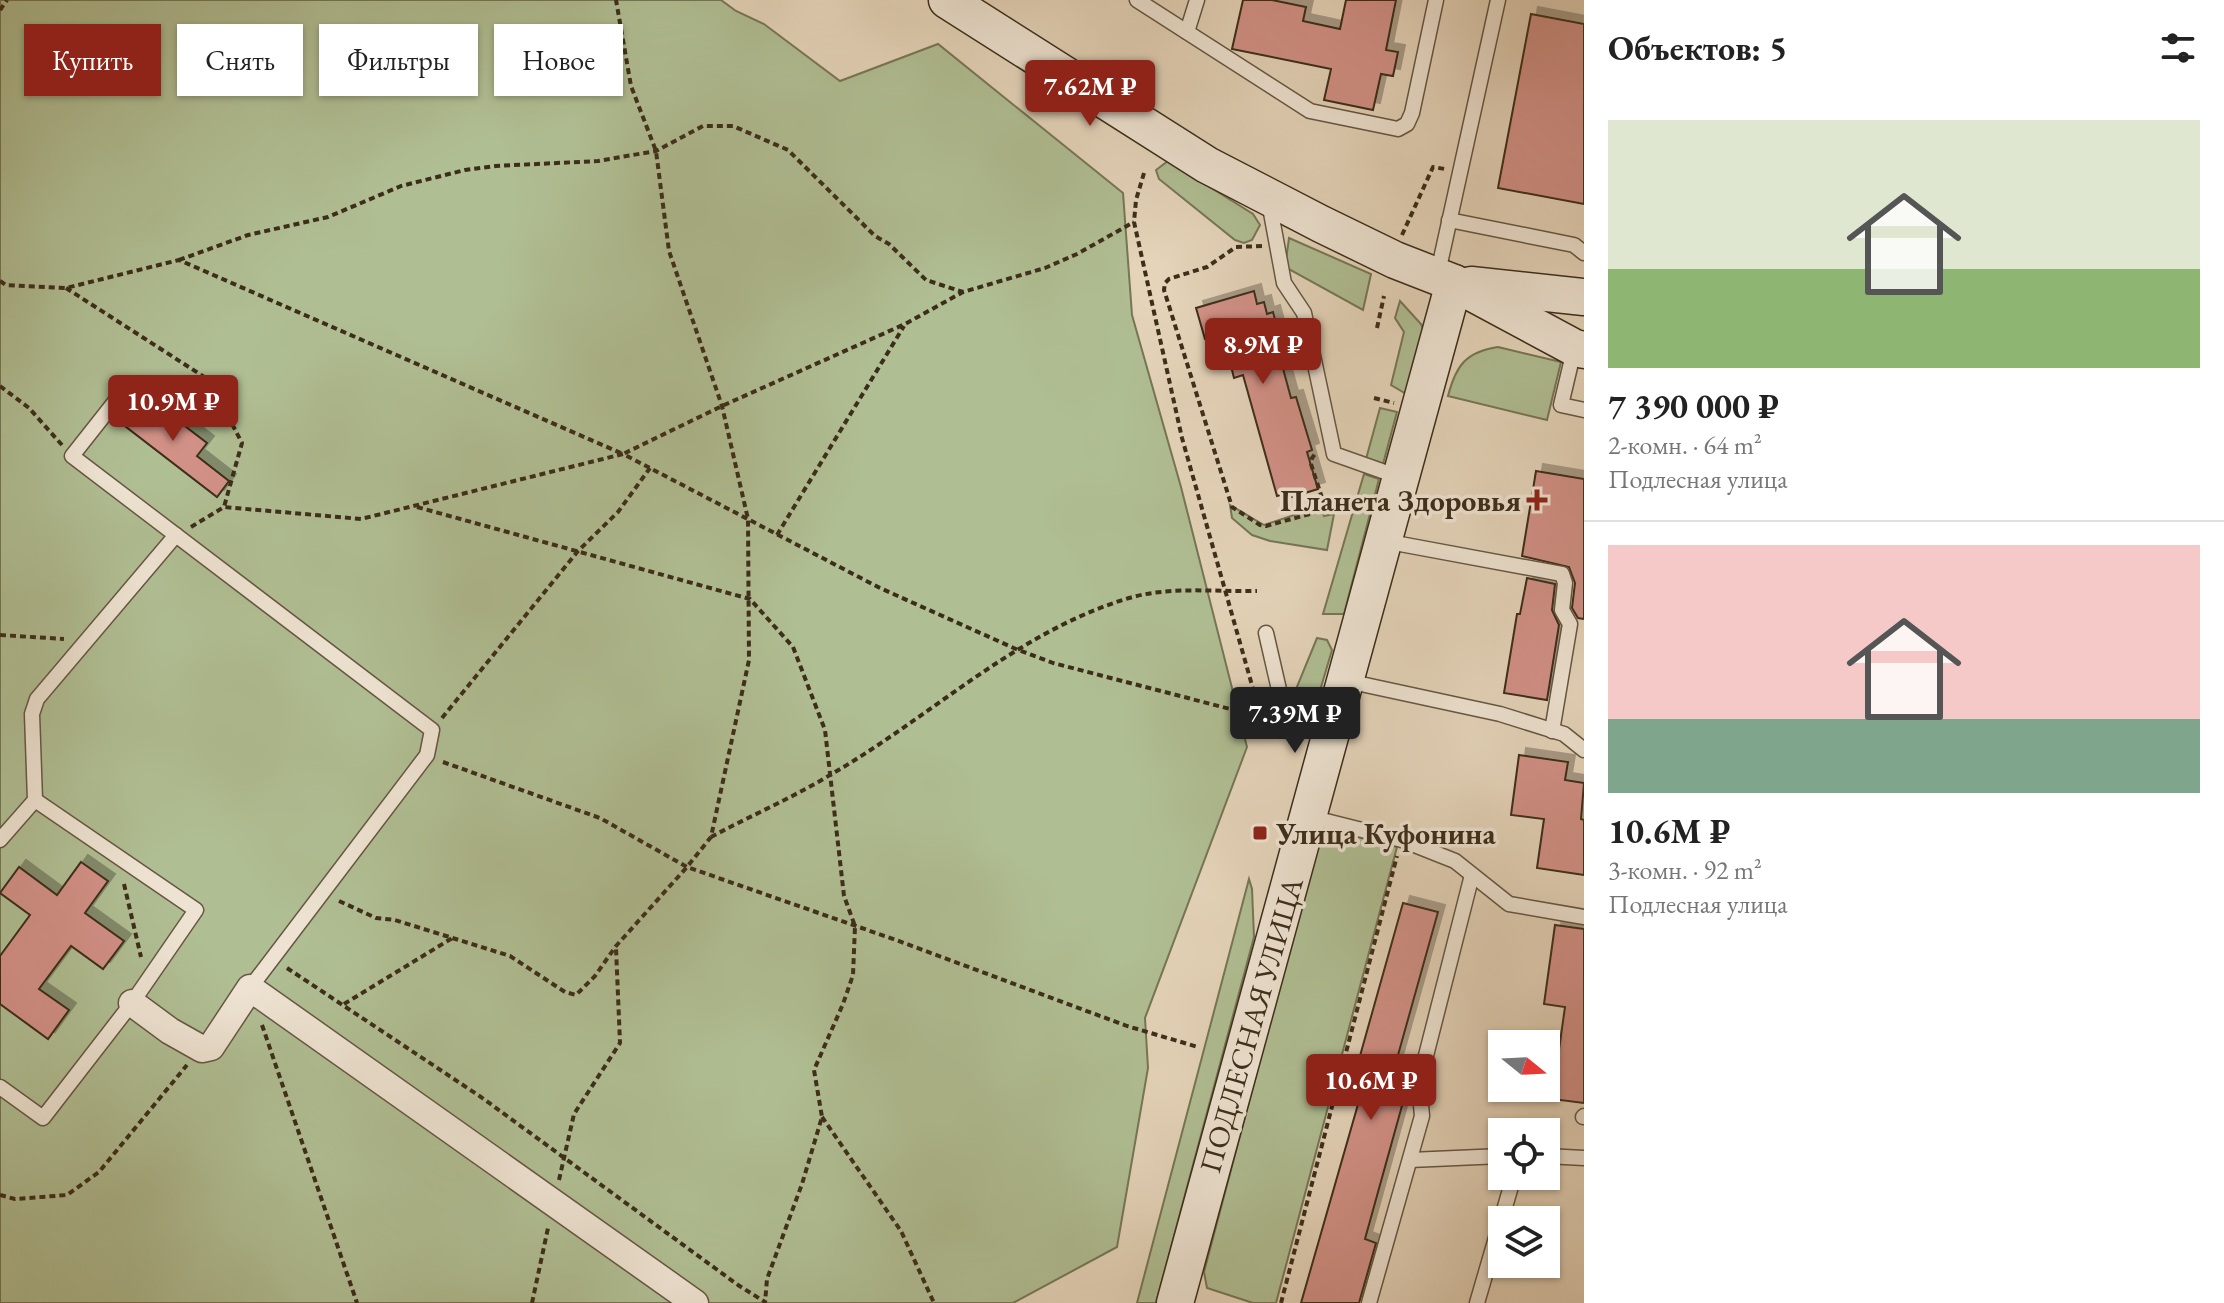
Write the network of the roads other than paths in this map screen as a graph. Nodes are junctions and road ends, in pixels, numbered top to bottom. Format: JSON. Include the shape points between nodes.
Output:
{"nodes":[{"id":1,"x":1137,"y":0,"type":"edge"},
{"id":2,"x":1197,"y":0,"type":"edge"},
{"id":3,"x":1436,"y":0,"type":"edge"},
{"id":4,"x":1498,"y":0,"type":"edge"},
{"id":5,"x":964,"y":5,"type":"edge"},
{"id":6,"x":1187,"y":32,"type":"junction"},
{"id":7,"x":1269,"y":198,"type":"junction"},
{"id":8,"x":1449,"y":220,"type":"junction"},
{"id":9,"x":1584,"y":253,"type":"edge"},
{"id":10,"x":1445,"y":280,"type":"junction"},
{"id":11,"x":1584,"y":297,"type":"edge"},
{"id":12,"x":1579,"y":349,"type":"edge"},
{"id":13,"x":117,"y":399,"type":"dead end"},
{"id":14,"x":1584,"y":410,"type":"edge"},
{"id":15,"x":1401,"y":477,"type":"junction"},
{"id":16,"x":176,"y":535,"type":"junction"},
{"id":17,"x":1384,"y":541,"type":"junction"},
{"id":18,"x":1266,"y":633,"type":"dead end"},
{"id":19,"x":1346,"y":681,"type":"junction"},
{"id":20,"x":1283,"y":707,"type":"road end"},
{"id":21,"x":1552,"y":731,"type":"junction"},
{"id":22,"x":1584,"y":750,"type":"edge"},
{"id":23,"x":35,"y":800,"type":"junction"},
{"id":24,"x":1309,"y":817,"type":"junction"},
{"id":25,"x":0,"y":840,"type":"edge"},
{"id":26,"x":1472,"y":875,"type":"junction"},
{"id":27,"x":1584,"y":917,"type":"edge"},
{"id":28,"x":250,"y":988,"type":"junction"},
{"id":29,"x":138,"y":995,"type":"junction"},
{"id":30,"x":0,"y":1087,"type":"edge"},
{"id":31,"x":1488,"y":1157,"type":"edge"},
{"id":32,"x":1560,"y":1157,"type":"edge"},
{"id":33,"x":1584,"y":1158,"type":"edge"},
{"id":34,"x":1410,"y":1160,"type":"junction"},
{"id":35,"x":1510,"y":1190,"type":"edge"},
{"id":36,"x":1179,"y":1302,"type":"edge"},
{"id":37,"x":695,"y":1303,"type":"edge"},
{"id":38,"x":1369,"y":1303,"type":"edge"},
{"id":39,"x":1477,"y":1303,"type":"edge"}],
"edges":[{"from":1,"to":6,"type":"lane"},
{"from":2,"to":6,"type":"lane"},
{"from":3,"to":6,"type":"lane","via":[[1412,113],[1398,129],[1310,111]]},
{"from":4,"to":8,"type":"lane"},
{"from":5,"to":7,"type":"main road","via":[[1167,141]]},
{"from":7,"to":10,"type":"main road"},
{"from":7,"to":15,"type":"lane","via":[[1284,283],[1304,313],[1332,449],[1340,458]]},
{"from":8,"to":9,"type":"lane","via":[[1574,245]]},
{"from":8,"to":10,"type":"lane"},
{"from":10,"to":11,"type":"main road"},
{"from":10,"to":12,"type":"main road"},
{"from":10,"to":15,"type":"main road","name":"ПОДЛЕСНАЯ УЛИЦА"},
{"from":12,"to":14,"type":"lane","via":[[1561,405]]},
{"from":13,"to":16,"type":"lane","via":[[72,456]]},
{"from":15,"to":17,"type":"main road","name":"ПОДЛЕСНАЯ УЛИЦА"},
{"from":16,"to":23,"type":"lane","via":[[37,699]]},
{"from":16,"to":28,"type":"lane","via":[[432,730],[427,755]]},
{"from":17,"to":19,"type":"main road","name":"ПОДЛЕСНАЯ УЛИЦА"},
{"from":17,"to":21,"type":"lane","via":[[1562,574],[1562,610],[1570,624]]},
{"from":18,"to":20,"type":"lane"},
{"from":19,"to":21,"type":"lane","via":[[1500,714]]},
{"from":19,"to":24,"type":"main road","name":"ПОДЛЕСНАЯ УЛИЦА"},
{"from":21,"to":22,"type":"lane"},
{"from":23,"to":25,"type":"lane"},
{"from":23,"to":29,"type":"lane","via":[[196,910]]},
{"from":24,"to":26,"type":"lane","via":[[1402,840],[1455,861]]},
{"from":24,"to":36,"type":"main road","name":"ПОДЛЕСНАЯ УЛИЦА"},
{"from":26,"to":27,"type":"lane","via":[[1509,904]]},
{"from":26,"to":34,"type":"lane","via":[[1419,1083],[1422,1116]]},
{"from":28,"to":29,"type":"street","via":[[211,1047],[196,1047]]},
{"from":28,"to":37,"type":"street"},
{"from":29,"to":30,"type":"lane","via":[[43,1118]]},
{"from":31,"to":34,"type":"lane"},
{"from":32,"to":33,"type":"lane"},
{"from":34,"to":38,"type":"lane"},
{"from":35,"to":39,"type":"lane"}]}
